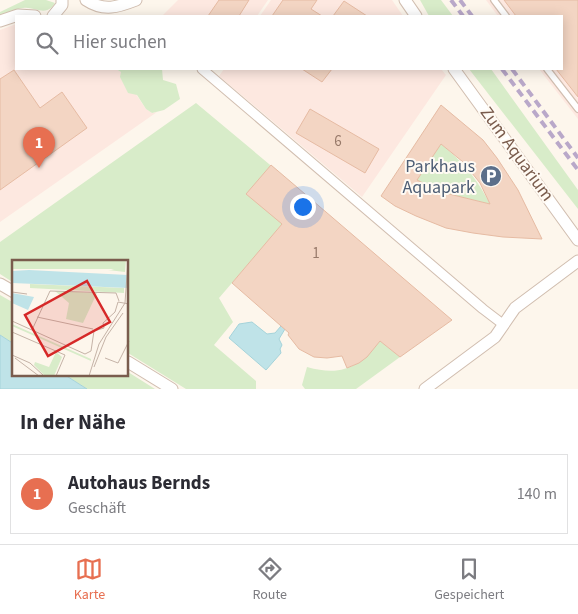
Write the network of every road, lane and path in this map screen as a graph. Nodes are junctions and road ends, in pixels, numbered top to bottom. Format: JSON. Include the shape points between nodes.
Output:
{"nodes":[{"id":1,"x":62,"y":0,"type":"edge"},
{"id":2,"x":86,"y":0,"type":"edge"},
{"id":3,"x":133,"y":0,"type":"edge"},
{"id":4,"x":405,"y":0,"type":"edge"},
{"id":5,"x":494,"y":0,"type":"edge"},
{"id":6,"x":15,"y":15,"type":"edge"},
{"id":7,"x":54,"y":15,"type":"edge"},
{"id":8,"x":415,"y":15,"type":"edge"},
{"id":9,"x":505,"y":15,"type":"edge"},
{"id":10,"x":0,"y":21,"type":"edge"},
{"id":11,"x":203,"y":70,"type":"edge"},
{"id":12,"x":455,"y":70,"type":"edge"},
{"id":13,"x":548,"y":70,"type":"edge"},
{"id":14,"x":578,"y":109,"type":"edge"},
{"id":15,"x":578,"y":240,"type":"edge"},
{"id":16,"x":578,"y":261,"type":"edge"},
{"id":17,"x":0,"y":284,"type":"edge"},
{"id":18,"x":12,"y":291,"type":"edge"},
{"id":19,"x":504,"y":324,"type":"junction"},
{"id":20,"x":129,"y":363,"type":"edge"},
{"id":21,"x":172,"y":389,"type":"edge"},
{"id":22,"x":425,"y":389,"type":"edge"}],
"edges":[{"from":1,"to":7,"type":"street"},
{"from":2,"to":3,"type":"street","via":[[108,8]]},
{"from":4,"to":8,"type":"street"},
{"from":5,"to":9,"type":"lane"},
{"from":6,"to":10,"type":"street"},
{"from":11,"to":19,"type":"street","via":[[482,309]]},
{"from":12,"to":15,"type":"street","name":"Zum Aquarium"},
{"from":13,"to":14,"type":"lane"},
{"from":16,"to":19,"type":"street","via":[[515,308]]},
{"from":17,"to":18,"type":"street"},
{"from":19,"to":22,"type":"street","via":[[490,342]]},
{"from":20,"to":21,"type":"street"}]}
